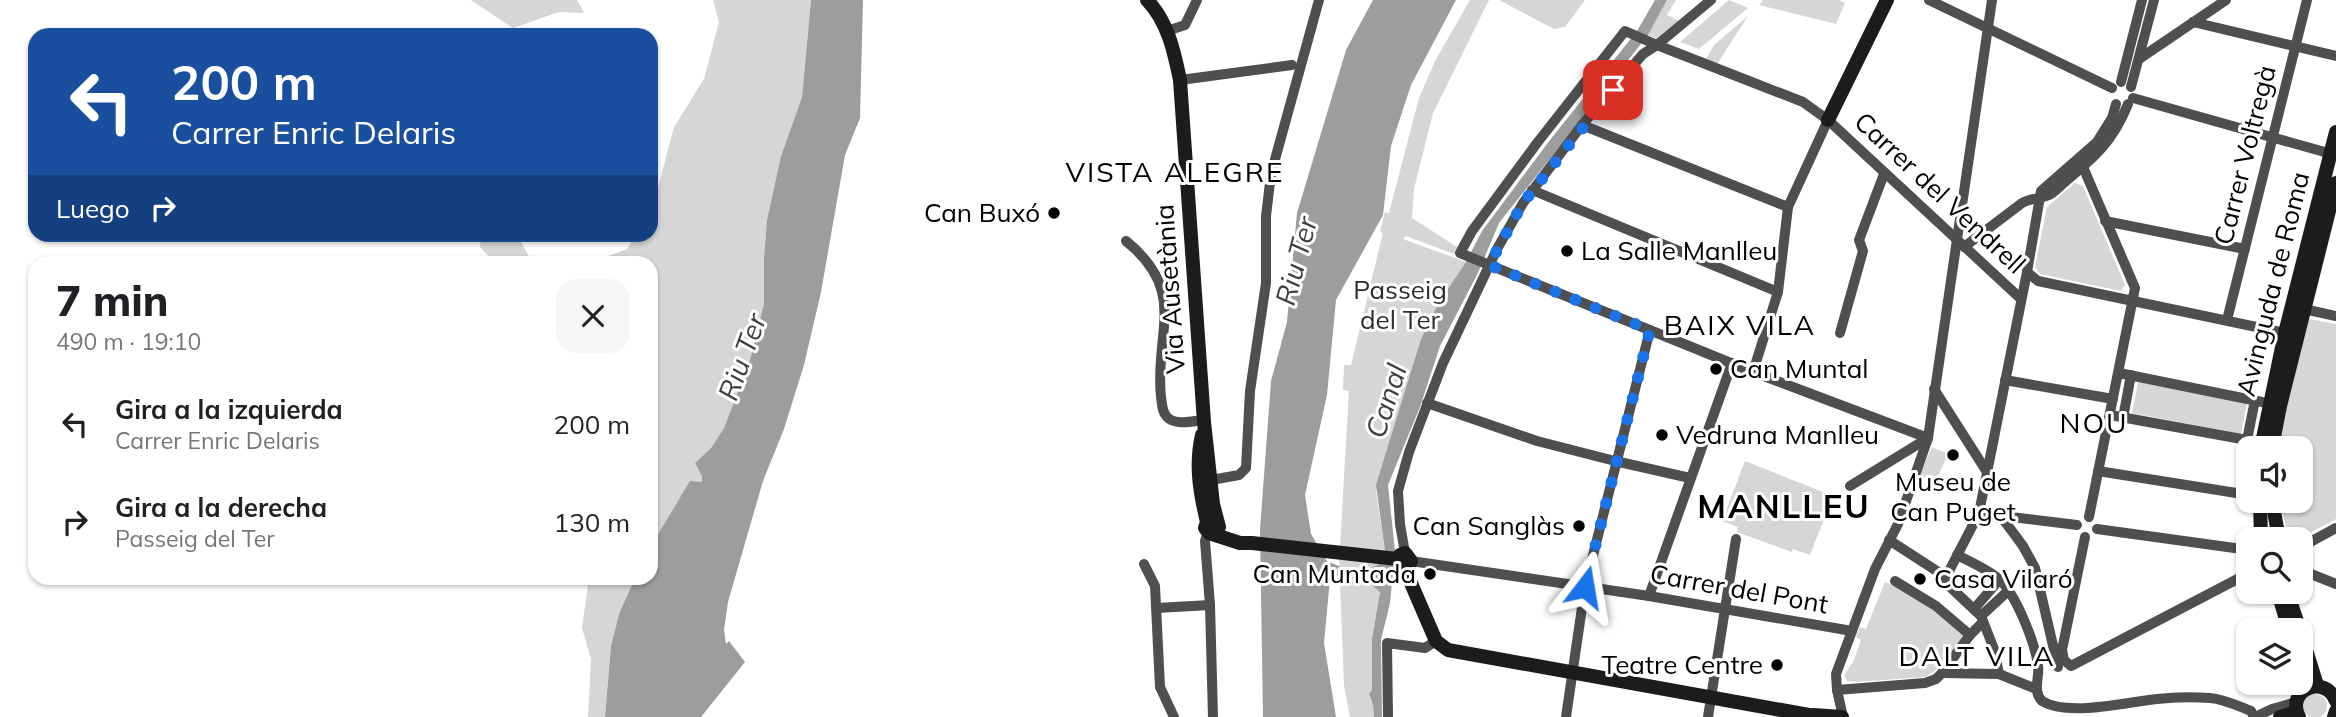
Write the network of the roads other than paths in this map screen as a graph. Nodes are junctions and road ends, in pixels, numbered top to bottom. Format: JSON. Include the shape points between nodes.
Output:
{"nodes":[{"id":1,"x":1147,"y":0,"type":"edge"},
{"id":2,"x":1196,"y":0,"type":"edge"},
{"id":3,"x":1319,"y":0,"type":"edge"},
{"id":4,"x":1711,"y":0,"type":"edge"},
{"id":5,"x":1887,"y":0,"type":"edge"},
{"id":6,"x":1929,"y":0,"type":"edge"},
{"id":7,"x":1992,"y":0,"type":"edge"},
{"id":8,"x":2142,"y":0,"type":"edge"},
{"id":9,"x":2154,"y":0,"type":"edge"},
{"id":10,"x":2226,"y":0,"type":"edge"},
{"id":11,"x":2307,"y":0,"type":"edge"},
{"id":12,"x":2193,"y":22,"type":"junction"},
{"id":13,"x":1987,"y":29,"type":"junction"},
{"id":14,"x":1167,"y":31,"type":"junction"},
{"id":15,"x":1657,"y":45,"type":"junction"},
{"id":16,"x":2296,"y":47,"type":"junction"},
{"id":17,"x":2336,"y":56,"type":"edge"},
{"id":18,"x":2139,"y":59,"type":"junction"},
{"id":19,"x":1292,"y":65,"type":"dead end"},
{"id":20,"x":1180,"y":80,"type":"junction"},
{"id":21,"x":2124,"y":94,"type":"junction"},
{"id":22,"x":1828,"y":120,"type":"junction"},
{"id":23,"x":1582,"y":125,"type":"junction"},
{"id":24,"x":2336,"y":132,"type":"edge"},
{"id":25,"x":2273,"y":136,"type":"junction"},
{"id":26,"x":2333,"y":155,"type":"edge"},
{"id":27,"x":2083,"y":167,"type":"junction"},
{"id":28,"x":1884,"y":174,"type":"junction"},
{"id":29,"x":2336,"y":183,"type":"edge"},
{"id":30,"x":1532,"y":190,"type":"junction"},
{"id":31,"x":2040,"y":196,"type":"junction"},
{"id":32,"x":1788,"y":207,"type":"junction"},
{"id":33,"x":2105,"y":220,"type":"junction"},
{"id":34,"x":1126,"y":241,"type":"dead end"},
{"id":35,"x":1960,"y":244,"type":"junction"},
{"id":36,"x":2245,"y":249,"type":"junction"},
{"id":37,"x":1485,"y":264,"type":"junction"},
{"id":38,"x":2027,"y":272,"type":"junction"},
{"id":39,"x":2038,"y":281,"type":"junction"},
{"id":40,"x":1778,"y":292,"type":"junction"},
{"id":41,"x":2021,"y":299,"type":"junction"},
{"id":42,"x":2132,"y":302,"type":"junction"},
{"id":43,"x":2304,"y":309,"type":"junction"},
{"id":44,"x":2336,"y":316,"type":"edge"},
{"id":45,"x":2227,"y":320,"type":"junction"},
{"id":46,"x":1650,"y":330,"type":"junction"},
{"id":47,"x":1840,"y":333,"type":"dead end"},
{"id":48,"x":2285,"y":333,"type":"junction"},
{"id":49,"x":1732,"y":363,"type":"junction"},
{"id":50,"x":1753,"y":372,"type":"junction"},
{"id":51,"x":2119,"y":373,"type":"junction"},
{"id":52,"x":2131,"y":375,"type":"junction"},
{"id":53,"x":2005,"y":380,"type":"junction"},
{"id":54,"x":1934,"y":389,"type":"junction"},
{"id":55,"x":2113,"y":399,"type":"junction"},
{"id":56,"x":1427,"y":403,"type":"junction"},
{"id":57,"x":2268,"y":403,"type":"junction"},
{"id":58,"x":2110,"y":415,"type":"junction"},
{"id":59,"x":2123,"y":418,"type":"junction"},
{"id":60,"x":1204,"y":421,"type":"junction"},
{"id":61,"x":2264,"y":436,"type":"edge"},
{"id":62,"x":2264,"y":436,"type":"edge"},
{"id":63,"x":1928,"y":438,"type":"junction"},
{"id":64,"x":2236,"y":440,"type":"edge"},
{"id":65,"x":1615,"y":461,"type":"junction"},
{"id":66,"x":2098,"y":471,"type":"junction"},
{"id":67,"x":1987,"y":472,"type":"junction"},
{"id":68,"x":1690,"y":478,"type":"junction"},
{"id":69,"x":1211,"y":481,"type":"junction"},
{"id":70,"x":1850,"y":486,"type":"dead end"},
{"id":71,"x":2236,"y":493,"type":"edge"},
{"id":72,"x":1979,"y":513,"type":"junction"},
{"id":73,"x":2000,"y":515,"type":"junction"},
{"id":74,"x":2089,"y":517,"type":"junction"},
{"id":75,"x":2077,"y":525,"type":"junction"},
{"id":76,"x":1213,"y":527,"type":"junction"},
{"id":77,"x":2336,"y":528,"type":"edge"},
{"id":78,"x":2097,"y":530,"type":"junction"},
{"id":79,"x":2085,"y":537,"type":"junction"},
{"id":80,"x":1736,"y":539,"type":"dead end"},
{"id":81,"x":1889,"y":540,"type":"junction"},
{"id":82,"x":2313,"y":540,"type":"edge"},
{"id":83,"x":2236,"y":548,"type":"edge"},
{"id":84,"x":1957,"y":555,"type":"junction"},
{"id":85,"x":1402,"y":560,"type":"junction"},
{"id":86,"x":1144,"y":564,"type":"dead end"},
{"id":87,"x":2313,"y":575,"type":"edge"},
{"id":88,"x":2000,"y":579,"type":"junction"},
{"id":89,"x":2236,"y":580,"type":"edge"},
{"id":90,"x":1895,"y":581,"type":"dead end"},
{"id":91,"x":1946,"y":581,"type":"junction"},
{"id":92,"x":2336,"y":584,"type":"edge"},
{"id":93,"x":1585,"y":587,"type":"junction"},
{"id":94,"x":2008,"y":590,"type":"junction"},
{"id":95,"x":1649,"y":596,"type":"junction"},
{"id":96,"x":1210,"y":606,"type":"junction"},
{"id":97,"x":1936,"y":606,"type":"junction"},
{"id":98,"x":1157,"y":608,"type":"junction"},
{"id":99,"x":1725,"y":609,"type":"junction"},
{"id":100,"x":1979,"y":616,"type":"junction"},
{"id":101,"x":1852,"y":631,"type":"junction"},
{"id":102,"x":1970,"y":635,"type":"junction"},
{"id":103,"x":1436,"y":641,"type":"junction"},
{"id":104,"x":2313,"y":662,"type":"edge"},
{"id":105,"x":2058,"y":667,"type":"dead end"},
{"id":106,"x":1573,"y":673,"type":"junction"},
{"id":107,"x":1942,"y":673,"type":"junction"},
{"id":108,"x":1999,"y":674,"type":"junction"},
{"id":109,"x":1837,"y":690,"type":"junction"},
{"id":110,"x":2036,"y":690,"type":"junction"},
{"id":111,"x":2325,"y":691,"type":"edge"},
{"id":112,"x":1711,"y":697,"type":"junction"},
{"id":113,"x":2297,"y":710,"type":"edge"},
{"id":114,"x":2054,"y":712,"type":"edge"},
{"id":115,"x":1817,"y":716,"type":"edge"},
{"id":116,"x":1174,"y":717,"type":"edge"},
{"id":117,"x":1213,"y":717,"type":"edge"},
{"id":118,"x":1388,"y":717,"type":"edge"},
{"id":119,"x":1566,"y":717,"type":"edge"},
{"id":120,"x":1709,"y":717,"type":"edge"},
{"id":121,"x":1842,"y":717,"type":"edge"},
{"id":122,"x":2254,"y":717,"type":"edge"},
{"id":123,"x":2280,"y":717,"type":"edge"}],
"edges":[{"from":1,"to":14,"type":"street","name":"Via Ausetània"},
{"from":2,"to":14,"type":"street","via":[[1185,25]]},
{"from":3,"to":69,"type":"street","via":[[1271,174],[1266,284],[1250,391],[1246,468],[1239,475]]},
{"from":4,"to":15,"type":"street"},
{"from":5,"to":22,"type":"street"},
{"from":6,"to":13,"type":"street"},
{"from":7,"to":13,"type":"street"},
{"from":8,"to":21,"type":"street"},
{"from":9,"to":18,"type":"street"},
{"from":10,"to":12,"type":"street"},
{"from":11,"to":16,"type":"street","name":"Carrer Voltregà"},
{"from":12,"to":16,"type":"street"},
{"from":12,"to":18,"type":"street"},
{"from":13,"to":21,"type":"street"},
{"from":13,"to":35,"type":"street"},
{"from":14,"to":20,"type":"street","name":"Via Ausetània"},
{"from":15,"to":22,"type":"street","name":"Carrer del Vendrell","via":[[1802,102]]},
{"from":15,"to":23,"type":"street","via":[[1643,54]]},
{"from":15,"to":37,"type":"street","via":[[1625,31],[1537,143],[1460,253]]},
{"from":16,"to":17,"type":"street"},
{"from":16,"to":25,"type":"street","name":"Carrer Voltregà"},
{"from":18,"to":21,"type":"street"},
{"from":19,"to":20,"type":"street"},
{"from":20,"to":60,"type":"street","name":"Via Ausetània"},
{"from":21,"to":25,"type":"street"},
{"from":21,"to":27,"type":"street","via":[[2120,124]]},
{"from":21,"to":31,"type":"street","via":[[2096,142]]},
{"from":22,"to":28,"type":"street","name":"Carrer del Vendrell"},
{"from":22,"to":32,"type":"street"},
{"from":23,"to":30,"type":"street"},
{"from":23,"to":32,"type":"street"},
{"from":24,"to":26,"type":"street","name":"Avinguda de Roma"},
{"from":25,"to":26,"type":"street"},
{"from":25,"to":36,"type":"street","name":"Carrer Voltregà"},
{"from":26,"to":48,"type":"street","name":"Avinguda de Roma"},
{"from":27,"to":31,"type":"street","via":[[2049,195]]},
{"from":27,"to":33,"type":"street"},
{"from":28,"to":35,"type":"street","name":"Carrer del Vendrell"},
{"from":28,"to":47,"type":"street","via":[[1859,240],[1863,251]]},
{"from":29,"to":43,"type":"street","name":"Avinguda de Roma"},
{"from":30,"to":37,"type":"street"},
{"from":30,"to":40,"type":"street"},
{"from":31,"to":35,"type":"street"},
{"from":31,"to":38,"type":"street"},
{"from":32,"to":40,"type":"street"},
{"from":33,"to":36,"type":"street"},
{"from":33,"to":42,"type":"street","via":[[2134,288]]},
{"from":34,"to":60,"type":"street","via":[[1155,271],[1166,303],[1160,386],[1163,410],[1176,422]]},
{"from":35,"to":41,"type":"street","name":"Carrer del Vendrell"},
{"from":35,"to":54,"type":"street"},
{"from":36,"to":45,"type":"street","name":"Carrer Voltregà"},
{"from":37,"to":46,"type":"street"},
{"from":37,"to":56,"type":"street"},
{"from":38,"to":39,"type":"street"},
{"from":38,"to":41,"type":"street"},
{"from":39,"to":41,"type":"street"},
{"from":39,"to":42,"type":"street"},
{"from":40,"to":50,"type":"street"},
{"from":41,"to":53,"type":"street"},
{"from":42,"to":45,"type":"street"},
{"from":42,"to":51,"type":"street"},
{"from":43,"to":44,"type":"street"},
{"from":43,"to":57,"type":"street","name":"Avinguda de Roma"},
{"from":45,"to":48,"type":"street"},
{"from":46,"to":49,"type":"street"},
{"from":46,"to":65,"type":"street"},
{"from":48,"to":57,"type":"street","name":"Avinguda de Roma"},
{"from":49,"to":50,"type":"street"},
{"from":49,"to":68,"type":"street"},
{"from":50,"to":63,"type":"street"},
{"from":51,"to":52,"type":"street"},
{"from":51,"to":55,"type":"street"},
{"from":52,"to":57,"type":"street"},
{"from":52,"to":59,"type":"street"},
{"from":53,"to":55,"type":"street"},
{"from":53,"to":67,"type":"street"},
{"from":54,"to":63,"type":"street"},
{"from":54,"to":67,"type":"street"},
{"from":55,"to":58,"type":"street"},
{"from":56,"to":65,"type":"street"},
{"from":56,"to":85,"type":"street","via":[[1398,491]]},
{"from":57,"to":61,"type":"street","name":"Avinguda de Roma"},
{"from":57,"to":62,"type":"street"},
{"from":58,"to":59,"type":"street"},
{"from":58,"to":66,"type":"street"},
{"from":59,"to":64,"type":"street"},
{"from":60,"to":69,"type":"street","name":"Via Ausetània"},
{"from":60,"to":76,"type":"street","name":"Via Ausetània","via":[[1198,458],[1200,496]]},
{"from":63,"to":70,"type":"street"},
{"from":63,"to":81,"type":"street"},
{"from":65,"to":68,"type":"street"},
{"from":65,"to":93,"type":"street"},
{"from":66,"to":71,"type":"street"},
{"from":66,"to":74,"type":"street"},
{"from":67,"to":72,"type":"street"},
{"from":68,"to":95,"type":"street"},
{"from":69,"to":76,"type":"street","name":"Via Ausetània"},
{"from":72,"to":73,"type":"street"},
{"from":72,"to":84,"type":"street"},
{"from":73,"to":75,"type":"street"},
{"from":73,"to":105,"type":"street","via":[[2035,568]]},
{"from":74,"to":75,"type":"street"},
{"from":74,"to":78,"type":"street"},
{"from":75,"to":79,"type":"street"},
{"from":76,"to":85,"type":"street","via":[[1240,543]]},
{"from":76,"to":96,"type":"street","via":[[1205,541]]},
{"from":77,"to":82,"type":"street"},
{"from":78,"to":79,"type":"street"},
{"from":78,"to":83,"type":"street"},
{"from":79,"to":89,"type":"street","via":[[2062,650],[2071,666]]},
{"from":80,"to":99,"type":"street"},
{"from":81,"to":91,"type":"street"},
{"from":81,"to":101,"type":"street"},
{"from":84,"to":88,"type":"street"},
{"from":84,"to":91,"type":"street"},
{"from":85,"to":93,"type":"street","name":"Carrer del Pont"},
{"from":85,"to":103,"type":"street"},
{"from":86,"to":98,"type":"street","via":[[1155,586]]},
{"from":87,"to":92,"type":"street"},
{"from":88,"to":94,"type":"street"},
{"from":88,"to":100,"type":"street"},
{"from":90,"to":97,"type":"street"},
{"from":91,"to":97,"type":"street"},
{"from":91,"to":100,"type":"street"},
{"from":93,"to":95,"type":"street","name":"Carrer del Pont"},
{"from":93,"to":106,"type":"street"},
{"from":94,"to":100,"type":"street"},
{"from":94,"to":110,"type":"street","via":[[2039,666]]},
{"from":95,"to":99,"type":"street","name":"Carrer del Pont"},
{"from":96,"to":98,"type":"street"},
{"from":96,"to":117,"type":"street"},
{"from":97,"to":102,"type":"street"},
{"from":98,"to":116,"type":"street","via":[[1160,687]]},
{"from":99,"to":101,"type":"street","name":"Carrer del Pont"},
{"from":99,"to":112,"type":"street"},
{"from":100,"to":102,"type":"street"},
{"from":100,"to":108,"type":"street"},
{"from":101,"to":109,"type":"street","via":[[1836,674]]},
{"from":102,"to":107,"type":"street"},
{"from":103,"to":106,"type":"street","via":[[1454,652]]},
{"from":103,"to":118,"type":"street","via":[[1425,648],[1387,643]]},
{"from":104,"to":111,"type":"street"},
{"from":106,"to":112,"type":"street"},
{"from":106,"to":119,"type":"street"},
{"from":107,"to":108,"type":"street"},
{"from":107,"to":109,"type":"street","via":[[1925,683]]},
{"from":108,"to":110,"type":"street"},
{"from":109,"to":121,"type":"street"},
{"from":110,"to":114,"type":"street"},
{"from":111,"to":113,"type":"street"},
{"from":112,"to":115,"type":"street"},
{"from":112,"to":120,"type":"street"},
{"from":113,"to":122,"type":"street","via":[[2272,709]]},
{"from":113,"to":123,"type":"street"},
{"from":114,"to":122,"type":"street","via":[[2154,699],[2214,698],[2251,711]]},
{"from":115,"to":121,"type":"street"}]}
